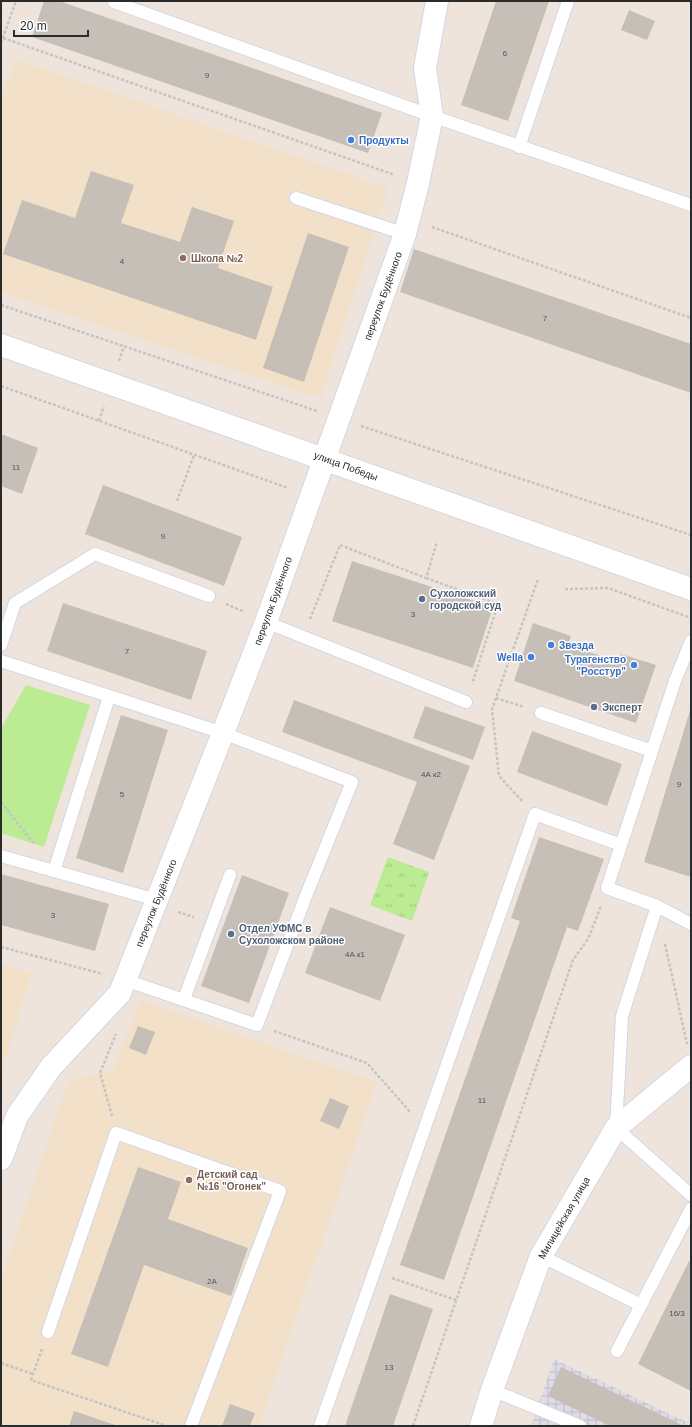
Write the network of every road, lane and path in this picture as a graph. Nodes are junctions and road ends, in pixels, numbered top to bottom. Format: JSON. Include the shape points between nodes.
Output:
{"nodes":[{"id":1,"x":16,"y":1,"type":"edge"},
{"id":2,"x":114,"y":1,"type":"edge"},
{"id":3,"x":437,"y":1,"type":"edge"},
{"id":4,"x":568,"y":1,"type":"edge"},
{"id":5,"x":3,"y":38,"type":"junction"},
{"id":6,"x":1,"y":43,"type":"edge"},
{"id":7,"x":432,"y":116,"type":"junction"},
{"id":8,"x":519,"y":147,"type":"junction"},
{"id":9,"x":418,"y":184,"type":"junction"},
{"id":10,"x":296,"y":198,"type":"dead end"},
{"id":11,"x":691,"y":205,"type":"edge"},
{"id":12,"x":407,"y":226,"type":"junction"},
{"id":13,"x":691,"y":318,"type":"edge"},
{"id":14,"x":1,"y":345,"type":"edge"},
{"id":15,"x":1,"y":386,"type":"edge"},
{"id":16,"x":194,"y":455,"type":"junction"},
{"id":17,"x":325,"y":458,"type":"junction"},
{"id":18,"x":311,"y":496,"type":"junction"},
{"id":19,"x":177,"y":501,"type":"dead end"},
{"id":20,"x":437,"y":542,"type":"dead end"},
{"id":21,"x":426,"y":578,"type":"junction"},
{"id":22,"x":538,"y":579,"type":"dead end"},
{"id":23,"x":565,"y":589,"type":"dead end"},
{"id":24,"x":691,"y":589,"type":"edge"},
{"id":25,"x":209,"y":596,"type":"joint"},
{"id":26,"x":691,"y":618,"type":"edge"},
{"id":27,"x":266,"y":622,"type":"junction"},
{"id":28,"x":303,"y":637,"type":"junction"},
{"id":29,"x":691,"y":641,"type":"edge"},
{"id":30,"x":1,"y":645,"type":"edge"},
{"id":31,"x":1,"y":661,"type":"edge"},
{"id":32,"x":109,"y":697,"type":"junction"},
{"id":33,"x":496,"y":698,"type":"junction"},
{"id":34,"x":466,"y":702,"type":"joint"},
{"id":35,"x":541,"y":713,"type":"joint"},
{"id":36,"x":223,"y":734,"type":"junction"},
{"id":37,"x":652,"y":751,"type":"junction"},
{"id":38,"x":1,"y":802,"type":"edge"},
{"id":39,"x":535,"y":814,"type":"junction"},
{"id":40,"x":621,"y":845,"type":"junction"},
{"id":41,"x":1,"y":856,"type":"edge"},
{"id":42,"x":54,"y":871,"type":"junction"},
{"id":43,"x":230,"y":875,"type":"dead end"},
{"id":44,"x":607,"y":888,"type":"junction"},
{"id":45,"x":166,"y":905,"type":"junction"},
{"id":46,"x":657,"y":906,"type":"junction"},
{"id":47,"x":212,"y":923,"type":"junction"},
{"id":48,"x":691,"y":924,"type":"edge"},
{"id":49,"x":665,"y":944,"type":"dead end"},
{"id":50,"x":1,"y":946,"type":"edge"},
{"id":51,"x":125,"y":980,"type":"junction"},
{"id":52,"x":184,"y":999,"type":"junction"},
{"id":53,"x":257,"y":1025,"type":"junction"},
{"id":54,"x":117,"y":1032,"type":"dead end"},
{"id":55,"x":689,"y":1057,"type":"edge"},
{"id":56,"x":424,"y":1128,"type":"junction"},
{"id":57,"x":616,"y":1128,"type":"junction"},
{"id":58,"x":116,"y":1133,"type":"junction"},
{"id":59,"x":1,"y":1159,"type":"edge"},
{"id":60,"x":691,"y":1196,"type":"edge"},
{"id":61,"x":691,"y":1209,"type":"edge"},
{"id":62,"x":541,"y":1256,"type":"junction"},
{"id":63,"x":374,"y":1273,"type":"junction"},
{"id":64,"x":456,"y":1300,"type":"junction"},
{"id":65,"x":641,"y":1304,"type":"junction"},
{"id":66,"x":48,"y":1332,"type":"joint"},
{"id":67,"x":617,"y":1351,"type":"dead end"},
{"id":68,"x":1,"y":1363,"type":"edge"},
{"id":69,"x":33,"y":1374,"type":"junction"},
{"id":70,"x":492,"y":1390,"type":"junction"},
{"id":71,"x":167,"y":1426,"type":"edge"},
{"id":72,"x":191,"y":1426,"type":"edge"},
{"id":73,"x":320,"y":1426,"type":"edge"},
{"id":74,"x":413,"y":1426,"type":"edge"},
{"id":75,"x":480,"y":1426,"type":"edge"},
{"id":76,"x":580,"y":1426,"type":"edge"}],
"edges":[{"from":1,"to":5,"type":"path"},
{"from":2,"to":7,"type":"lane"},
{"from":3,"to":7,"type":"street","name":"переулок Будённого","via":[[426,68]]},
{"from":4,"to":8,"type":"lane"},
{"from":5,"to":6,"type":"path"},
{"from":5,"to":9,"type":"path"},
{"from":7,"to":8,"type":"lane"},
{"from":7,"to":9,"type":"street","name":"переулок Будённого"},
{"from":8,"to":11,"type":"lane"},
{"from":9,"to":12,"type":"street","name":"переулок Будённого"},
{"from":10,"to":12,"type":"lane"},
{"from":12,"to":13,"type":"path"},
{"from":12,"to":17,"type":"street","name":"переулок Будённого"},
{"from":14,"to":17,"type":"street","name":"улица Победы"},
{"from":15,"to":16,"type":"path"},
{"from":16,"to":18,"type":"path"},
{"from":16,"to":19,"type":"path"},
{"from":17,"to":18,"type":"street","name":"переулок Будённого"},
{"from":17,"to":24,"type":"street","name":"улица Победы"},
{"from":18,"to":27,"type":"street","name":"переулок Будённого"},
{"from":20,"to":21,"type":"path"},
{"from":21,"to":28,"type":"path","via":[[340,545]]},
{"from":21,"to":34,"type":"path","via":[[498,604]]},
{"from":22,"to":33,"type":"path"},
{"from":23,"to":26,"type":"path","via":[[608,588]]},
{"from":25,"to":27,"type":"path"},
{"from":25,"to":30,"type":"lane","via":[[95,554],[15,603]]},
{"from":27,"to":28,"type":"lane"},
{"from":27,"to":36,"type":"street","name":"переулок Будённого"},
{"from":28,"to":34,"type":"lane"},
{"from":29,"to":37,"type":"lane","via":[[675,680]]},
{"from":31,"to":32,"type":"lane"},
{"from":32,"to":36,"type":"lane"},
{"from":32,"to":42,"type":"lane"},
{"from":33,"to":35,"type":"path"},
{"from":33,"to":39,"type":"path","via":[[492,709],[499,776]]},
{"from":35,"to":37,"type":"lane"},
{"from":36,"to":45,"type":"street","name":"переулок Будённого"},
{"from":36,"to":53,"type":"lane","via":[[352,782]]},
{"from":37,"to":40,"type":"lane"},
{"from":38,"to":42,"type":"path"},
{"from":39,"to":40,"type":"lane"},
{"from":39,"to":56,"type":"lane"},
{"from":40,"to":44,"type":"lane"},
{"from":41,"to":42,"type":"lane"},
{"from":42,"to":45,"type":"lane"},
{"from":43,"to":47,"type":"lane"},
{"from":44,"to":46,"type":"lane"},
{"from":44,"to":64,"type":"path","via":[[588,940],[573,960]]},
{"from":45,"to":47,"type":"path"},
{"from":45,"to":51,"type":"street","name":"переулок Будённого"},
{"from":46,"to":48,"type":"lane"},
{"from":46,"to":57,"type":"lane","via":[[622,1016]]},
{"from":47,"to":52,"type":"lane"},
{"from":49,"to":55,"type":"path"},
{"from":50,"to":51,"type":"path"},
{"from":51,"to":52,"type":"lane"},
{"from":51,"to":59,"type":"street","name":"переулок Будённого","via":[[120,993],[51,1067],[21,1109]]},
{"from":52,"to":53,"type":"lane"},
{"from":53,"to":56,"type":"path","via":[[368,1063]]},
{"from":54,"to":58,"type":"path","via":[[100,1073]]},
{"from":55,"to":57,"type":"street","name":"Милицейская улица"},
{"from":56,"to":63,"type":"lane"},
{"from":57,"to":60,"type":"lane"},
{"from":57,"to":62,"type":"street","name":"Милицейская улица"},
{"from":58,"to":66,"type":"lane"},
{"from":58,"to":72,"type":"lane","via":[[280,1191]]},
{"from":61,"to":65,"type":"lane"},
{"from":62,"to":65,"type":"lane"},
{"from":62,"to":70,"type":"street","name":"Милицейская улица"},
{"from":63,"to":64,"type":"path"},
{"from":63,"to":73,"type":"lane"},
{"from":64,"to":74,"type":"path"},
{"from":65,"to":67,"type":"lane"},
{"from":66,"to":69,"type":"path"},
{"from":68,"to":69,"type":"path"},
{"from":69,"to":71,"type":"path","via":[[30,1380]]},
{"from":70,"to":75,"type":"street","name":"Милицейская улица"},
{"from":70,"to":76,"type":"lane"}]}
